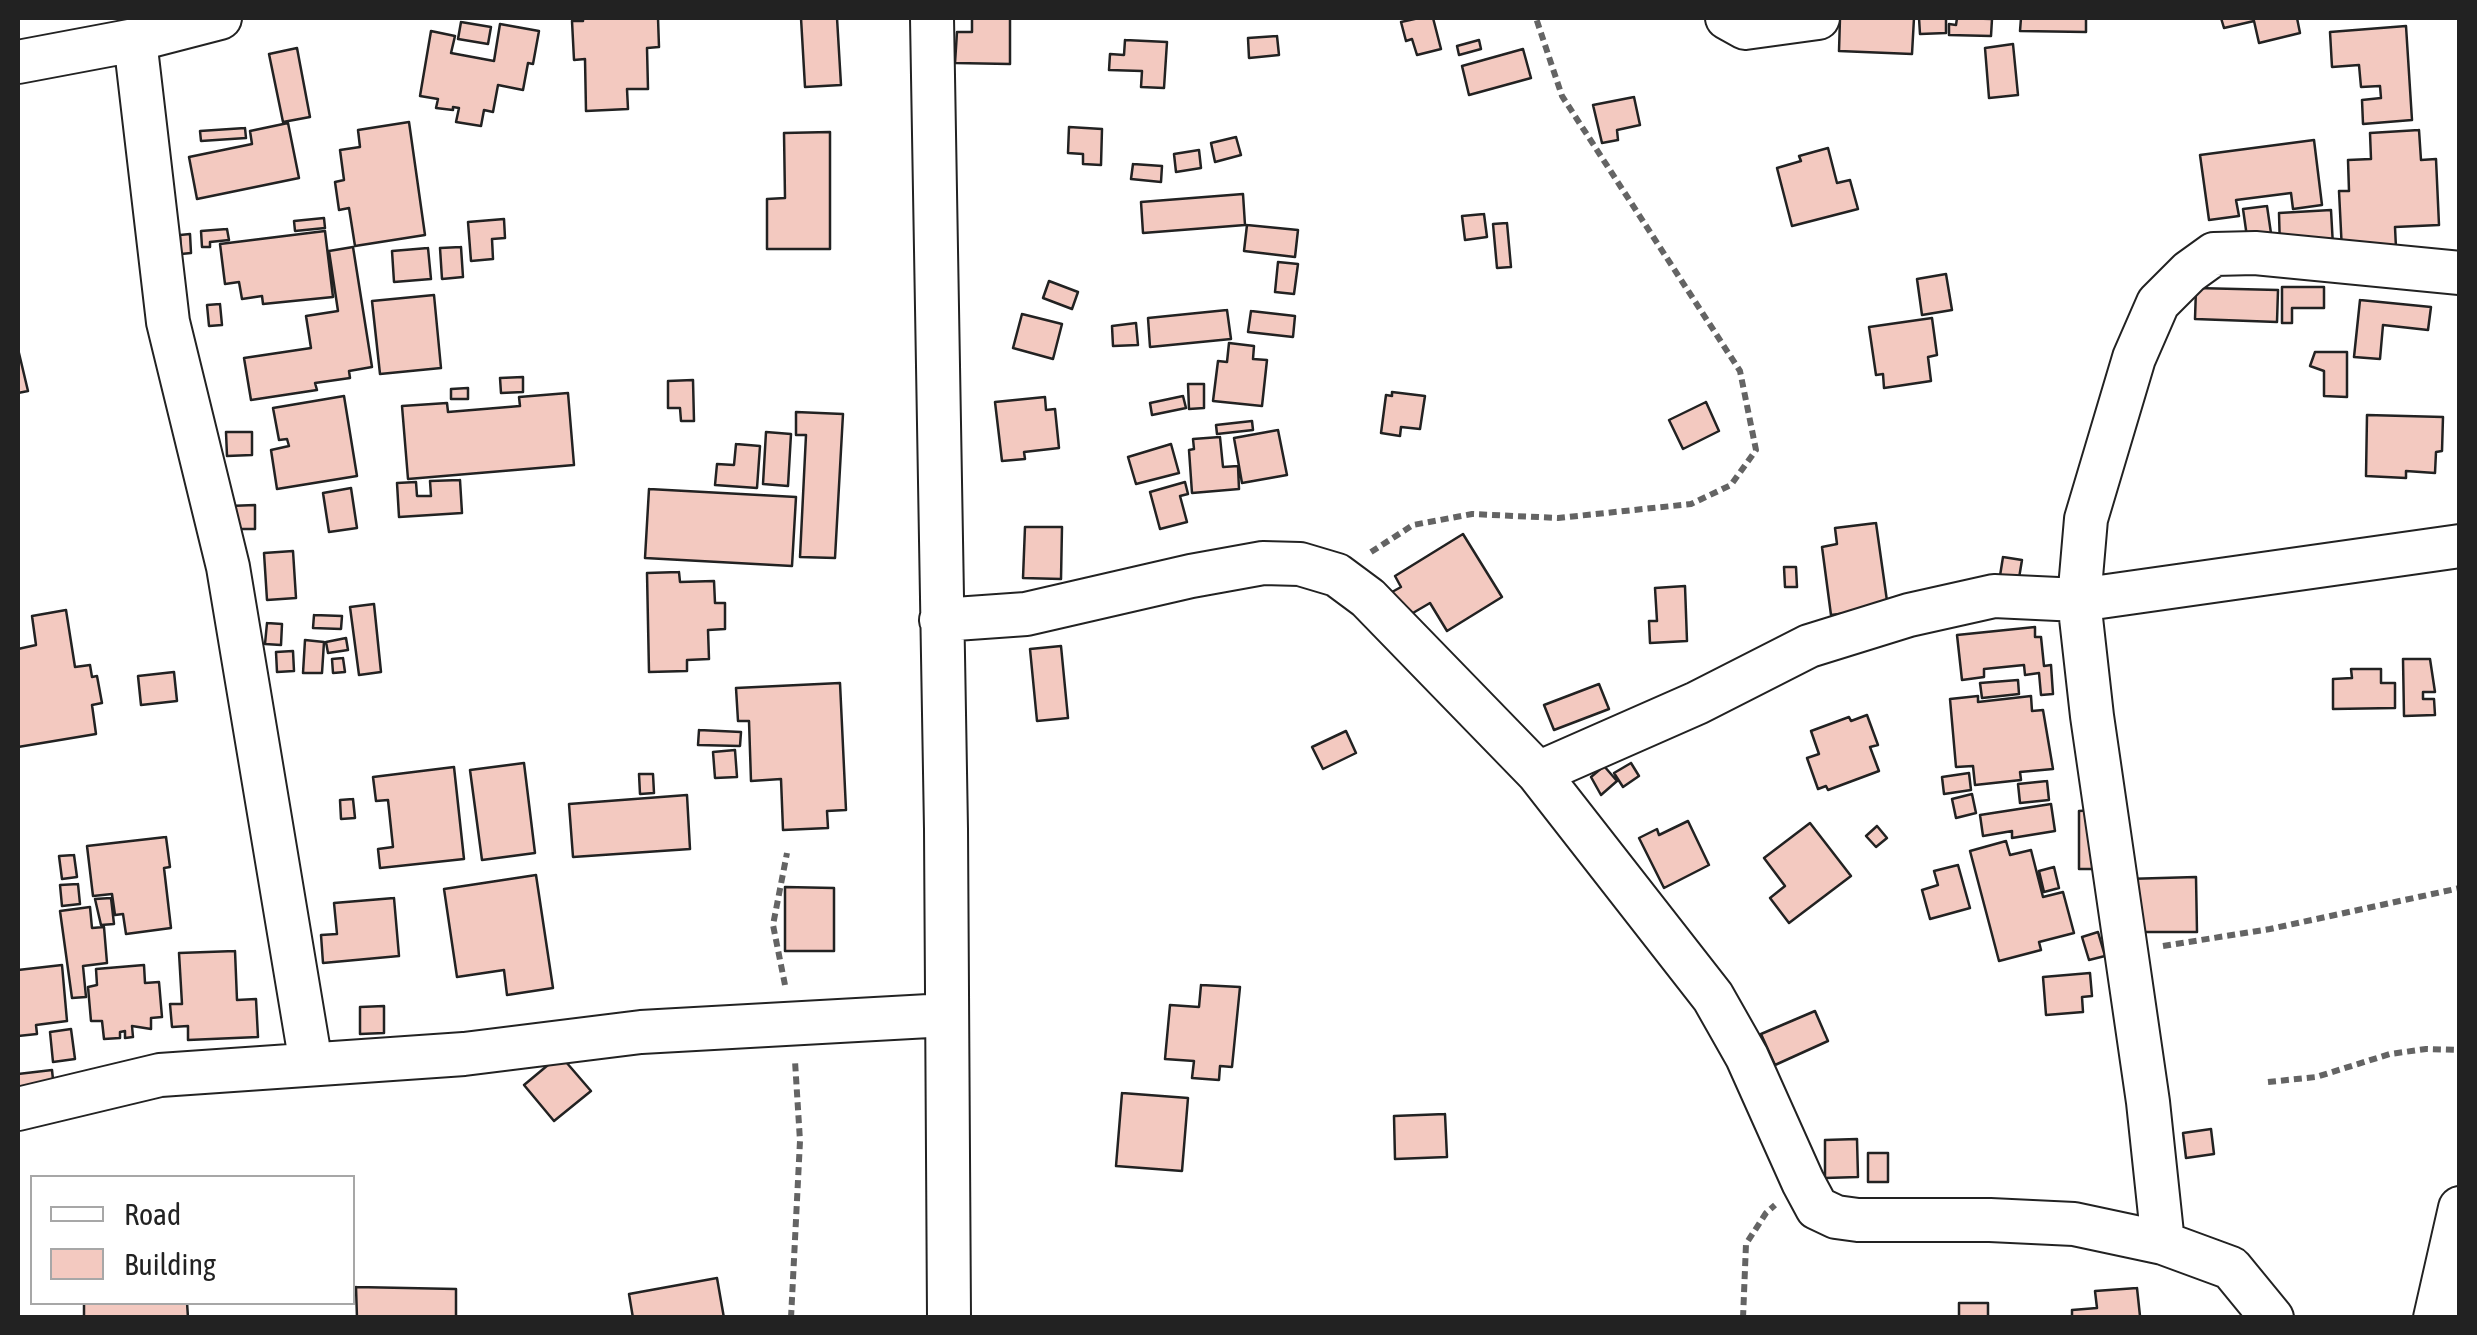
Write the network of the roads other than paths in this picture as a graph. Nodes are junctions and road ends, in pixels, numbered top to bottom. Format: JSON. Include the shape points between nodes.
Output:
{"nodes":[{"id":1,"x":220,"y":18,"type":"edge"},
{"id":2,"x":932,"y":18,"type":"edge"},
{"id":3,"x":1727,"y":18,"type":"edge"},
{"id":4,"x":1818,"y":18,"type":"edge"},
{"id":5,"x":135,"y":40,"type":"junction"},
{"id":6,"x":18,"y":62,"type":"edge"},
{"id":7,"x":2460,"y":273,"type":"edge"},
{"id":8,"x":2460,"y":546,"type":"edge"},
{"id":9,"x":2078,"y":600,"type":"junction"},
{"id":10,"x":941,"y":620,"type":"junction"},
{"id":11,"x":1538,"y":773,"type":"junction"},
{"id":12,"x":947,"y":1016,"type":"junction"},
{"id":13,"x":311,"y":1064,"type":"junction"},
{"id":14,"x":18,"y":1109,"type":"edge"},
{"id":15,"x":2460,"y":1208,"type":"edge"},
{"id":16,"x":2164,"y":1243,"type":"junction"},
{"id":17,"x":2454,"y":1263,"type":"edge"},
{"id":18,"x":950,"y":1318,"type":"edge"},
{"id":19,"x":2272,"y":1318,"type":"edge"},
{"id":20,"x":2435,"y":1318,"type":"edge"}],
"edges":[{"from":1,"to":5,"type":"street"},
{"from":2,"to":10,"type":"street"},
{"from":3,"to":4,"type":"street","via":[[1745,28]]},
{"from":5,"to":6,"type":"street"},
{"from":5,"to":13,"type":"street","via":[[168,322],[228,567]]},
{"from":7,"to":9,"type":"street","via":[[2255,253],[2214,254],[2189,272],[2158,303],[2134,358],[2086,519]]},
{"from":8,"to":9,"type":"street"},
{"from":9,"to":11,"type":"street","via":[[1994,596],[1809,646]]},
{"from":9,"to":16,"type":"street"},
{"from":10,"to":11,"type":"street","via":[[1026,614],[1191,576],[1263,563],[1300,564],[1337,575],[1368,598]]},
{"from":10,"to":12,"type":"street"},
{"from":11,"to":16,"type":"street","via":[[1714,997],[1818,1208],[1836,1218],[2074,1224]]},
{"from":12,"to":13,"type":"street","via":[[641,1032]]},
{"from":12,"to":18,"type":"street"},
{"from":13,"to":14,"type":"street","via":[[160,1075]]},
{"from":15,"to":17,"type":"street"},
{"from":16,"to":19,"type":"street","via":[[2231,1268]]},
{"from":17,"to":20,"type":"street"}]}
